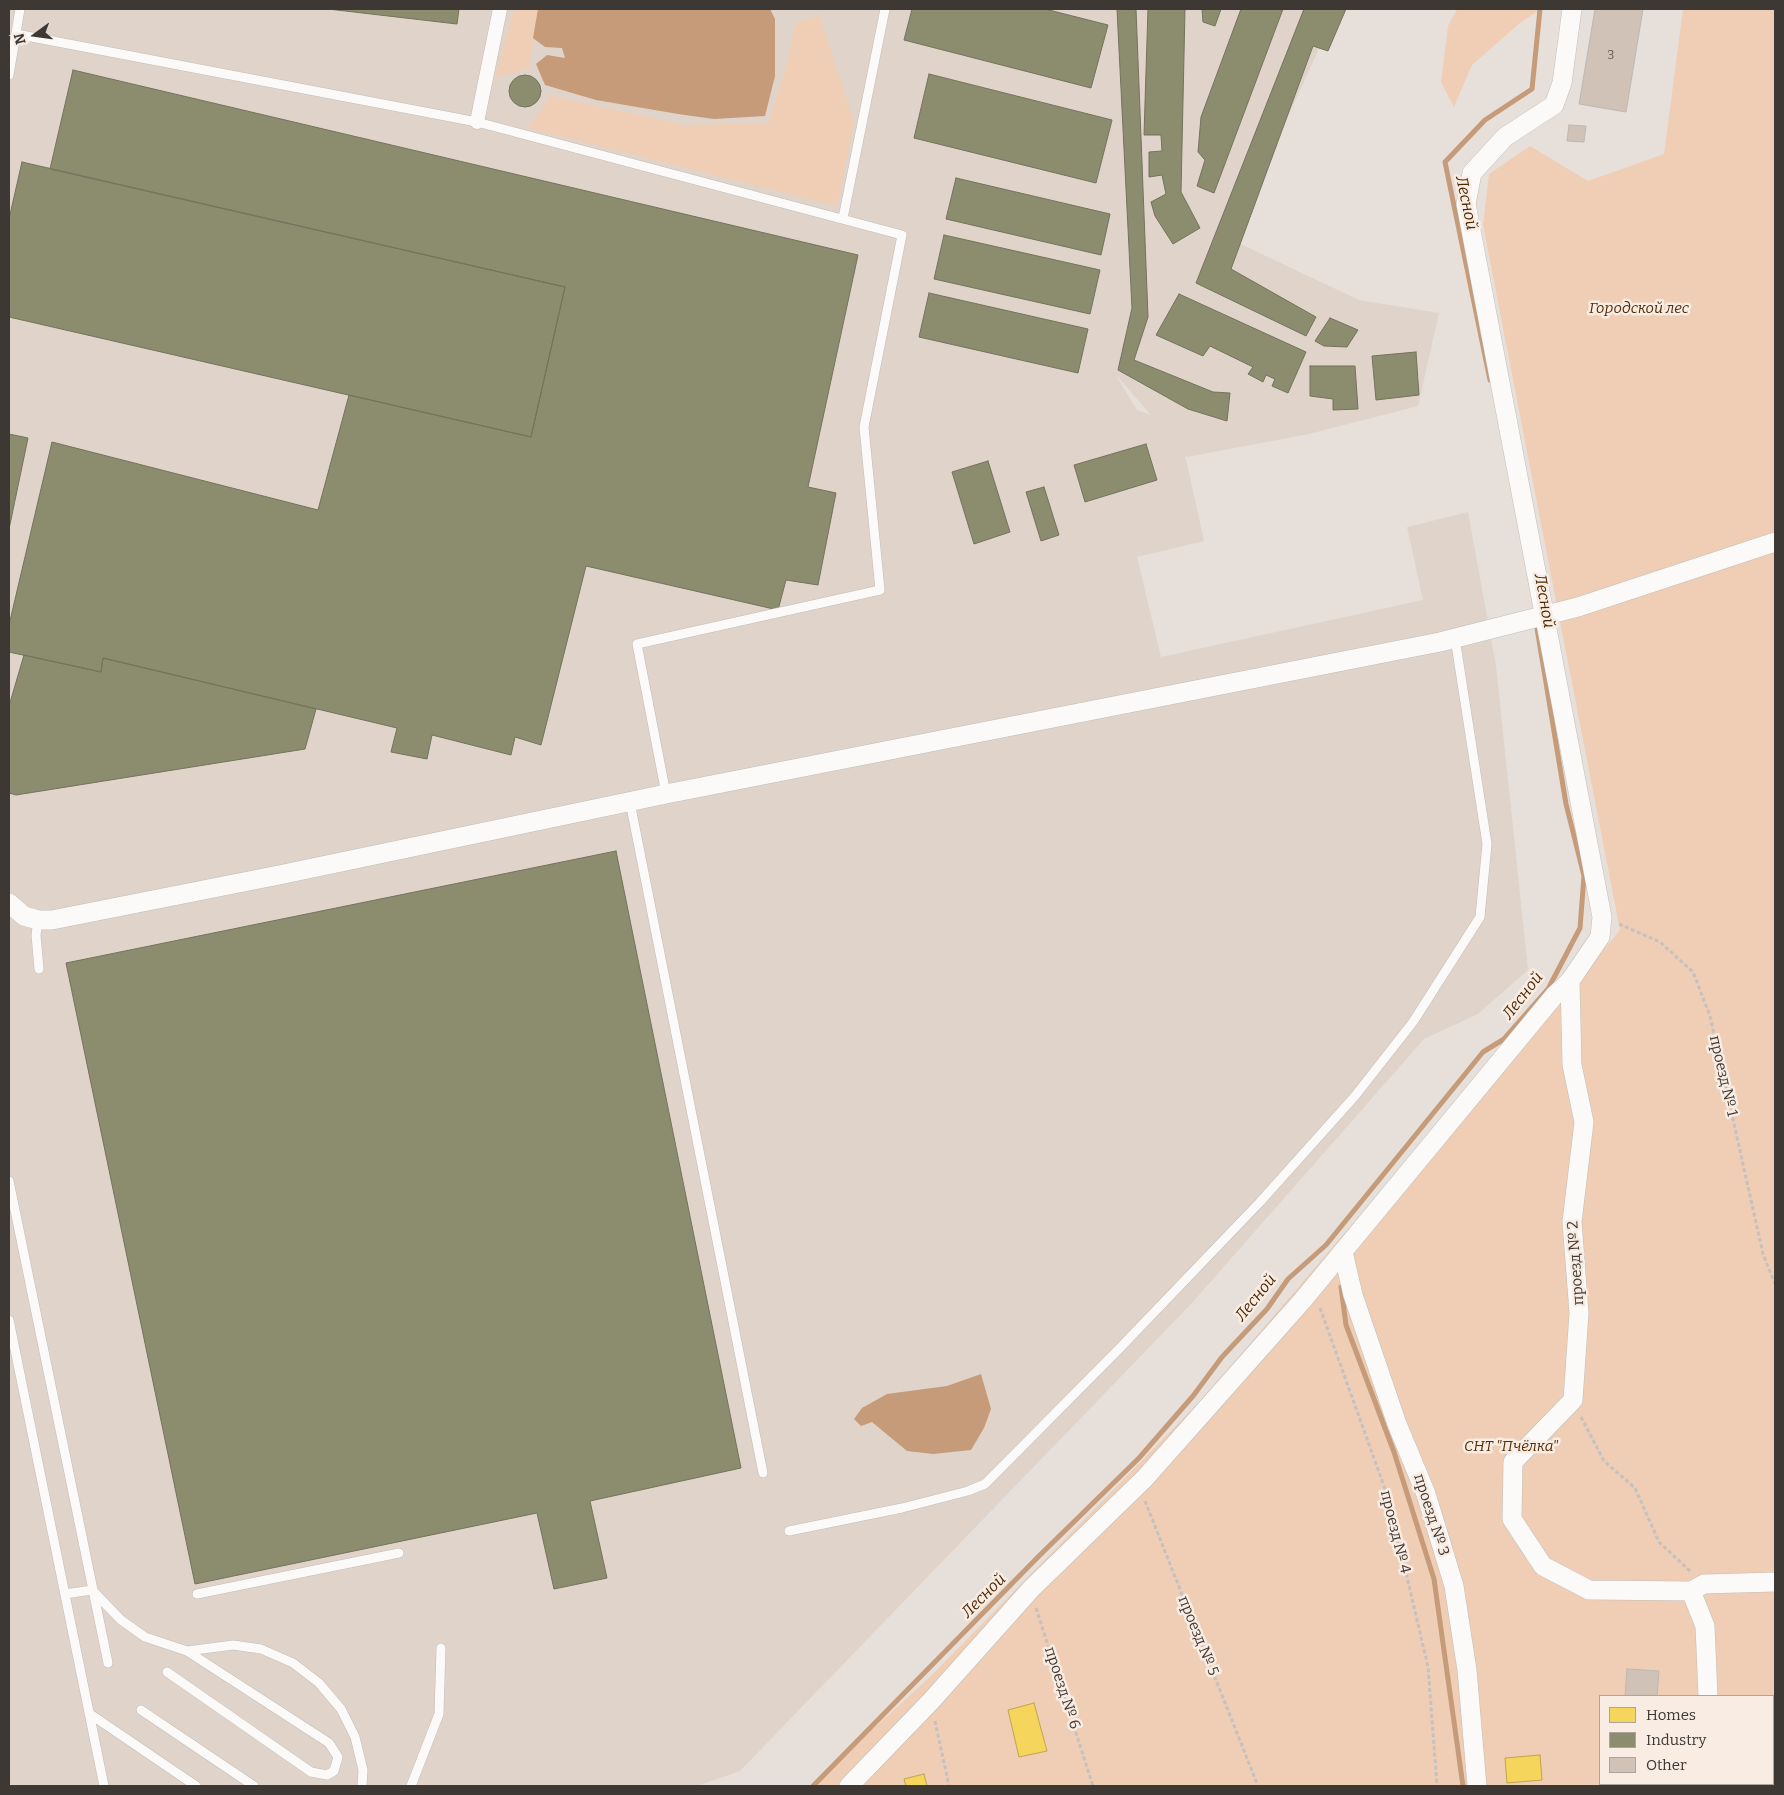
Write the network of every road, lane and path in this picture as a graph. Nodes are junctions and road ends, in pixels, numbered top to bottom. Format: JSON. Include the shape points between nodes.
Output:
{"nodes":[{"id":1,"x":20,"y":9,"type":"edge"},
{"id":2,"x":500,"y":9,"type":"edge"},
{"id":3,"x":885,"y":9,"type":"edge"},
{"id":4,"x":1572,"y":9,"type":"edge"},
{"id":5,"x":16,"y":34,"type":"junction"},
{"id":6,"x":9,"y":75,"type":"edge"},
{"id":7,"x":478,"y":122,"type":"junction"},
{"id":8,"x":843,"y":218,"type":"junction"},
{"id":9,"x":1775,"y":542,"type":"edge"},
{"id":10,"x":1545,"y":615,"type":"junction"},
{"id":11,"x":1455,"y":638,"type":"junction"},
{"id":12,"x":666,"y":794,"type":"junction"},
{"id":13,"x":630,"y":802,"type":"junction"},
{"id":14,"x":9,"y":903,"type":"edge"},
{"id":15,"x":1602,"y":917,"type":"junction"},
{"id":16,"x":38,"y":920,"type":"junction"},
{"id":17,"x":39,"y":969,"type":"dead end"},
{"id":18,"x":1570,"y":981,"type":"junction"},
{"id":19,"x":9,"y":1181,"type":"edge"},
{"id":20,"x":1343,"y":1252,"type":"junction"},
{"id":21,"x":1775,"y":1284,"type":"edge"},
{"id":22,"x":1313,"y":1288,"type":"junction"},
{"id":23,"x":9,"y":1320,"type":"edge"},
{"id":24,"x":1573,"y":1400,"type":"junction"},
{"id":25,"x":763,"y":1473,"type":"dead end"},
{"id":26,"x":1138,"y":1485,"type":"junction"},
{"id":27,"x":789,"y":1531,"type":"dead end"},
{"id":28,"x":399,"y":1553,"type":"dead end"},
{"id":29,"x":1775,"y":1582,"type":"edge"},
{"id":30,"x":1698,"y":1588,"type":"junction"},
{"id":31,"x":92,"y":1590,"type":"junction"},
{"id":32,"x":1030,"y":1590,"type":"junction"},
{"id":33,"x":65,"y":1594,"type":"junction"},
{"id":34,"x":197,"y":1594,"type":"dead end"},
{"id":35,"x":441,"y":1648,"type":"dead end"},
{"id":36,"x":187,"y":1651,"type":"junction"},
{"id":37,"x":108,"y":1663,"type":"dead end"},
{"id":38,"x":167,"y":1672,"type":"dead end"},
{"id":39,"x":1708,"y":1695,"type":"edge"},
{"id":40,"x":931,"y":1701,"type":"junction"},
{"id":41,"x":141,"y":1710,"type":"dead end"},
{"id":42,"x":90,"y":1714,"type":"junction"},
{"id":43,"x":104,"y":1786,"type":"edge"},
{"id":44,"x":196,"y":1786,"type":"edge"},
{"id":45,"x":254,"y":1786,"type":"edge"},
{"id":46,"x":362,"y":1786,"type":"edge"},
{"id":47,"x":411,"y":1786,"type":"edge"},
{"id":48,"x":850,"y":1786,"type":"edge"},
{"id":49,"x":948,"y":1786,"type":"edge"},
{"id":50,"x":1093,"y":1786,"type":"edge"},
{"id":51,"x":1258,"y":1786,"type":"edge"},
{"id":52,"x":1437,"y":1786,"type":"edge"},
{"id":53,"x":1477,"y":1786,"type":"edge"}],
"edges":[{"from":1,"to":5,"type":"lane"},
{"from":2,"to":7,"type":"street"},
{"from":3,"to":8,"type":"lane"},
{"from":4,"to":10,"type":"street","via":[[1562,83],[1554,105],[1506,138],[1472,173],[1466,204]]},
{"from":5,"to":6,"type":"lane"},
{"from":5,"to":7,"type":"lane"},
{"from":7,"to":8,"type":"lane"},
{"from":8,"to":12,"type":"lane","via":[[902,235],[864,427],[880,590],[637,644]]},
{"from":9,"to":10,"type":"street"},
{"from":10,"to":11,"type":"street"},
{"from":10,"to":15,"type":"street"},
{"from":11,"to":12,"type":"street"},
{"from":11,"to":27,"type":"lane","via":[[1487,844],[1481,908],[1480,916],[1413,1022],[1355,1096],[1260,1202],[985,1484],[902,1508]]},
{"from":12,"to":13,"type":"street"},
{"from":13,"to":16,"type":"street","via":[[270,877],[52,920]]},
{"from":13,"to":25,"type":"lane"},
{"from":14,"to":16,"type":"street","via":[[24,916]]},
{"from":15,"to":18,"type":"street","via":[[1600,937]]},
{"from":15,"to":21,"type":"path","name":"проезд № 1","via":[[1660,942],[1693,972],[1710,1016],[1763,1254]]},
{"from":16,"to":17,"type":"lane"},
{"from":18,"to":20,"type":"street","via":[[1554,996]]},
{"from":18,"to":24,"type":"street","name":"проезд № 2","via":[[1572,1065],[1584,1122],[1572,1222],[1579,1313]]},
{"from":19,"to":31,"type":"lane"},
{"from":20,"to":22,"type":"street"},
{"from":20,"to":53,"type":"street","name":"проезд № 3","via":[[1352,1294],[1397,1424],[1426,1494],[1454,1586],[1467,1670]]},
{"from":22,"to":26,"type":"street"},
{"from":22,"to":52,"type":"path","name":"проезд № 4","via":[[1389,1500],[1428,1666]]},
{"from":23,"to":33,"type":"lane"},
{"from":24,"to":30,"type":"path","via":[[1604,1461],[1635,1488],[1659,1542]]},
{"from":24,"to":30,"type":"street","via":[[1513,1462],[1512,1519],[1544,1566],[1589,1590]]},
{"from":26,"to":32,"type":"street"},
{"from":26,"to":51,"type":"path","name":"проезд № 5"},
{"from":28,"to":34,"type":"lane"},
{"from":29,"to":30,"type":"street"},
{"from":30,"to":39,"type":"street","via":[[1705,1626]]},
{"from":31,"to":33,"type":"lane"},
{"from":31,"to":36,"type":"lane","via":[[121,1620],[145,1637]]},
{"from":31,"to":37,"type":"lane"},
{"from":32,"to":40,"type":"street"},
{"from":32,"to":50,"type":"path","name":"проезд № 6"},
{"from":33,"to":42,"type":"lane"},
{"from":35,"to":47,"type":"lane","via":[[439,1714]]},
{"from":36,"to":38,"type":"lane","via":[[329,1743],[338,1757],[334,1771],[327,1775],[311,1772]]},
{"from":36,"to":46,"type":"lane","via":[[233,1644],[261,1648],[293,1663],[319,1683],[341,1709],[355,1737],[363,1770]]},
{"from":40,"to":48,"type":"street"},
{"from":40,"to":49,"type":"path"},
{"from":41,"to":45,"type":"lane"},
{"from":42,"to":43,"type":"lane"},
{"from":42,"to":44,"type":"lane"}]}
